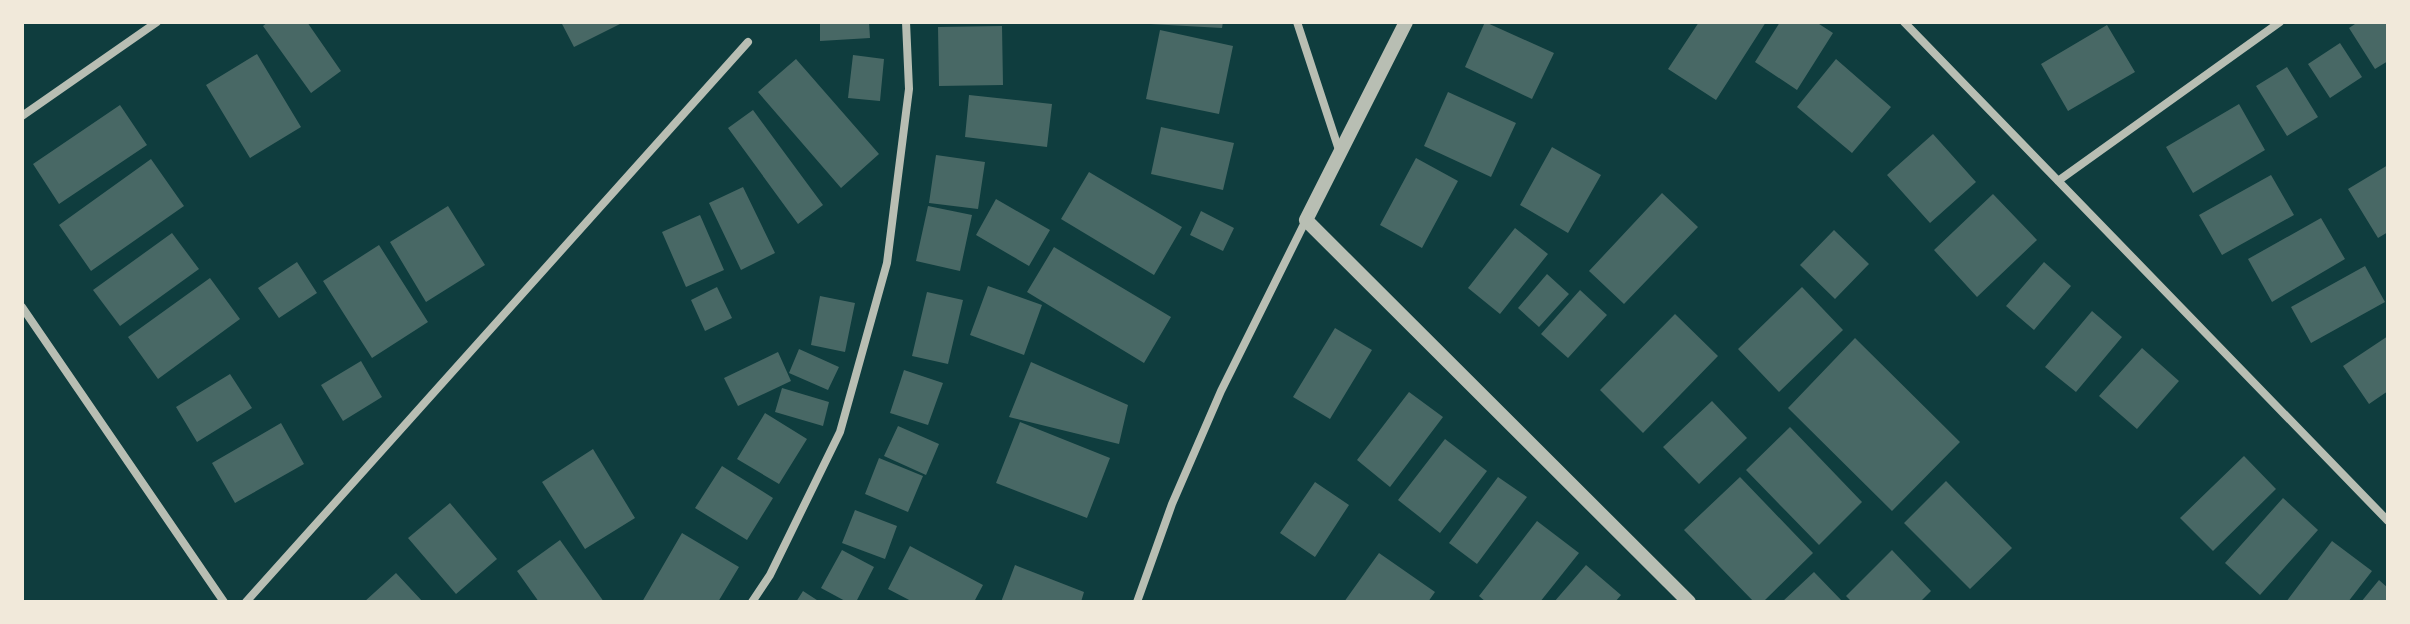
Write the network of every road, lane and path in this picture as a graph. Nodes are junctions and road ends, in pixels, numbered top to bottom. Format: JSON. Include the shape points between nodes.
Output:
{"nodes":[{"id":1,"x":157,"y":22,"type":"edge"},
{"id":2,"x":906,"y":22,"type":"edge"},
{"id":3,"x":1297,"y":22,"type":"edge"},
{"id":4,"x":1406,"y":22,"type":"edge"},
{"id":5,"x":1904,"y":22,"type":"edge"},
{"id":6,"x":2280,"y":22,"type":"edge"},
{"id":7,"x":748,"y":42,"type":"dead end"},
{"id":8,"x":22,"y":116,"type":"edge"},
{"id":9,"x":1340,"y":152,"type":"junction"},
{"id":10,"x":2058,"y":181,"type":"junction"},
{"id":11,"x":1306,"y":220,"type":"junction"},
{"id":12,"x":22,"y":307,"type":"edge"},
{"id":13,"x":2388,"y":521,"type":"edge"},
{"id":14,"x":224,"y":602,"type":"edge"},
{"id":15,"x":246,"y":602,"type":"edge"},
{"id":16,"x":752,"y":602,"type":"edge"},
{"id":17,"x":1137,"y":602,"type":"edge"},
{"id":18,"x":1689,"y":602,"type":"edge"}],
"edges":[{"from":1,"to":8,"type":"street"},
{"from":2,"to":16,"type":"street","via":[[909,89],[887,263],[840,432]]},
{"from":3,"to":9,"type":"street"},
{"from":4,"to":9,"type":"street"},
{"from":5,"to":10,"type":"street"},
{"from":6,"to":10,"type":"street"},
{"from":7,"to":15,"type":"street"},
{"from":9,"to":11,"type":"street"},
{"from":10,"to":13,"type":"street"},
{"from":11,"to":17,"type":"street","via":[[1221,391]]},
{"from":11,"to":18,"type":"street"},
{"from":12,"to":14,"type":"street"}]}
